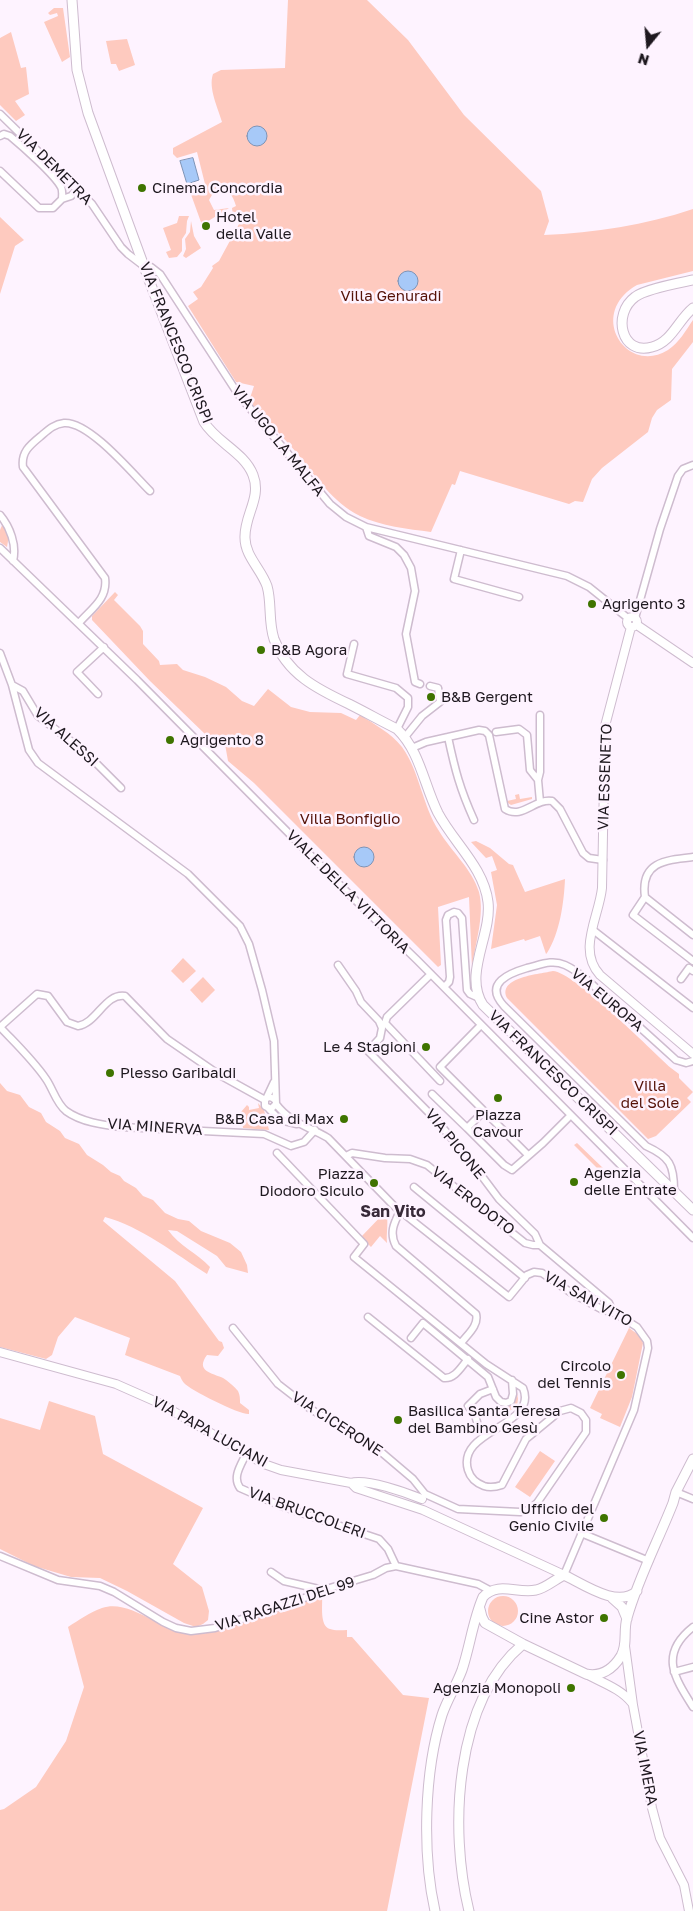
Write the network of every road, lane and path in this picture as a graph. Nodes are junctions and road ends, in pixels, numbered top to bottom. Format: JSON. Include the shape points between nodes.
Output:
{"nodes":[{"id":1,"x":72,"y":0,"type":"edge"},
{"id":2,"x":0,"y":114,"type":"edge"},
{"id":3,"x":0,"y":136,"type":"edge"},
{"id":4,"x":0,"y":171,"type":"edge"},
{"id":5,"x":78,"y":190,"type":"junction"},
{"id":6,"x":62,"y":199,"type":"junction"},
{"id":7,"x":145,"y":267,"type":"junction"},
{"id":8,"x":693,"y":280,"type":"edge"},
{"id":9,"x":693,"y":308,"type":"edge"},
{"id":10,"x":693,"y":465,"type":"edge"},
{"id":11,"x":150,"y":490,"type":"dead end"},
{"id":12,"x":0,"y":516,"type":"edge"},
{"id":13,"x":366,"y":527,"type":"junction"},
{"id":14,"x":0,"y":548,"type":"edge"},
{"id":15,"x":461,"y":550,"type":"junction"},
{"id":16,"x":13,"y":561,"type":"junction"},
{"id":17,"x":519,"y":597,"type":"dead end"},
{"id":18,"x":633,"y":622,"type":"junction"},
{"id":19,"x":79,"y":623,"type":"junction"},
{"id":20,"x":354,"y":644,"type":"dead end"},
{"id":21,"x":104,"y":647,"type":"junction"},
{"id":22,"x":0,"y":653,"type":"edge"},
{"id":23,"x":693,"y":663,"type":"edge"},
{"id":24,"x":420,"y":684,"type":"dead end"},
{"id":25,"x":12,"y":685,"type":"junction"},
{"id":26,"x":430,"y":686,"type":"dead end"},
{"id":27,"x":98,"y":694,"type":"dead end"},
{"id":28,"x":540,"y":716,"type":"dead end"},
{"id":29,"x":397,"y":729,"type":"junction"},
{"id":30,"x":496,"y":732,"type":"dead end"},
{"id":31,"x":405,"y":737,"type":"junction"},
{"id":32,"x":448,"y":737,"type":"junction"},
{"id":33,"x":412,"y":748,"type":"junction"},
{"id":34,"x":538,"y":780,"type":"junction"},
{"id":35,"x":121,"y":788,"type":"dead end"},
{"id":36,"x":540,"y":802,"type":"junction"},
{"id":37,"x":474,"y":820,"type":"dead end"},
{"id":38,"x":693,"y":857,"type":"edge"},
{"id":39,"x":603,"y":860,"type":"junction"},
{"id":40,"x":645,"y":897,"type":"junction"},
{"id":41,"x":593,"y":930,"type":"junction"},
{"id":42,"x":693,"y":935,"type":"edge"},
{"id":43,"x":692,"y":960,"type":"edge"},
{"id":44,"x":338,"y":965,"type":"dead end"},
{"id":45,"x":693,"y":970,"type":"edge"},
{"id":46,"x":431,"y":974,"type":"junction"},
{"id":47,"x":681,"y":979,"type":"dead end"},
{"id":48,"x":444,"y":987,"type":"junction"},
{"id":49,"x":479,"y":998,"type":"junction"},
{"id":50,"x":693,"y":1008,"type":"edge"},
{"id":51,"x":481,"y":1025,"type":"junction"},
{"id":52,"x":0,"y":1027,"type":"edge"},
{"id":53,"x":693,"y":1054,"type":"edge"},
{"id":54,"x":693,"y":1062,"type":"edge"},
{"id":55,"x":440,"y":1081,"type":"dead end"},
{"id":56,"x":274,"y":1082,"type":"junction"},
{"id":57,"x":432,"y":1094,"type":"dead end"},
{"id":58,"x":266,"y":1100,"type":"junction"},
{"id":59,"x":276,"y":1102,"type":"junction"},
{"id":60,"x":269,"y":1109,"type":"junction"},
{"id":61,"x":484,"y":1111,"type":"junction"},
{"id":62,"x":570,"y":1115,"type":"junction"},
{"id":63,"x":301,"y":1125,"type":"junction"},
{"id":64,"x":467,"y":1128,"type":"junction"},
{"id":65,"x":315,"y":1130,"type":"junction"},
{"id":66,"x":277,"y":1153,"type":"dead end"},
{"id":67,"x":346,"y":1156,"type":"junction"},
{"id":68,"x":528,"y":1156,"type":"junction"},
{"id":69,"x":414,"y":1187,"type":"dead end"},
{"id":70,"x":674,"y":1190,"type":"junction"},
{"id":71,"x":693,"y":1210,"type":"edge"},
{"id":72,"x":400,"y":1211,"type":"junction"},
{"id":73,"x":693,"y":1238,"type":"edge"},
{"id":74,"x":540,"y":1244,"type":"junction"},
{"id":75,"x":524,"y":1278,"type":"junction"},
{"id":76,"x":613,"y":1312,"type":"junction"},
{"id":77,"x":368,"y":1317,"type":"dead end"},
{"id":78,"x":232,"y":1328,"type":"dead end"},
{"id":79,"x":411,"y":1338,"type":"dead end"},
{"id":80,"x":461,"y":1343,"type":"junction"},
{"id":81,"x":0,"y":1352,"type":"edge"},
{"id":82,"x":468,"y":1359,"type":"junction"},
{"id":83,"x":512,"y":1380,"type":"junction"},
{"id":84,"x":493,"y":1389,"type":"junction"},
{"id":85,"x":477,"y":1422,"type":"dead end"},
{"id":86,"x":246,"y":1454,"type":"junction"},
{"id":87,"x":693,"y":1459,"type":"edge"},
{"id":88,"x":351,"y":1483,"type":"junction"},
{"id":89,"x":676,"y":1492,"type":"junction"},
{"id":90,"x":423,"y":1496,"type":"junction"},
{"id":91,"x":693,"y":1499,"type":"edge"},
{"id":92,"x":423,"y":1510,"type":"junction"},
{"id":93,"x":581,"y":1532,"type":"junction"},
{"id":94,"x":0,"y":1556,"type":"edge"},
{"id":95,"x":649,"y":1562,"type":"junction"},
{"id":96,"x":396,"y":1566,"type":"junction"},
{"id":97,"x":271,"y":1572,"type":"dead end"},
{"id":98,"x":564,"y":1575,"type":"junction"},
{"id":99,"x":323,"y":1590,"type":"junction"},
{"id":100,"x":491,"y":1591,"type":"junction"},
{"id":101,"x":637,"y":1592,"type":"junction"},
{"id":102,"x":612,"y":1598,"type":"junction"},
{"id":103,"x":481,"y":1603,"type":"junction"},
{"id":104,"x":627,"y":1619,"type":"junction"},
{"id":105,"x":693,"y":1627,"type":"edge"},
{"id":106,"x":523,"y":1644,"type":"junction"},
{"id":107,"x":626,"y":1646,"type":"junction"},
{"id":108,"x":693,"y":1667,"type":"edge"},
{"id":109,"x":674,"y":1672,"type":"junction"},
{"id":110,"x":586,"y":1674,"type":"junction"},
{"id":111,"x":633,"y":1704,"type":"junction"},
{"id":112,"x":693,"y":1707,"type":"edge"},
{"id":113,"x":435,"y":1911,"type":"edge"},
{"id":114,"x":469,"y":1911,"type":"edge"},
{"id":115,"x":689,"y":1911,"type":"edge"}],
"edges":[{"from":1,"to":7,"type":"main road","name":"VIA FRANCESCO CRISPI","via":[[77,70],[88,113]]},
{"from":2,"to":5,"type":"street","name":"VIA DEMETRA"},
{"from":3,"to":6,"type":"street","via":[[10,136],[60,185]]},
{"from":4,"to":6,"type":"street","via":[[39,208],[53,208]]},
{"from":5,"to":6,"type":"street"},
{"from":5,"to":7,"type":"street","name":"VIA DEMETRA","via":[[92,204],[121,247]]},
{"from":7,"to":13,"type":"street","name":"VIA UGO LA MALFA","via":[[151,267],[160,274],[238,394],[330,504]]},
{"from":7,"to":29,"type":"main road","name":"VIA FRANCESCO CRISPI","via":[[204,422],[252,473],[256,492],[245,540],[269,593],[271,630],[280,652],[308,683]]},
{"from":8,"to":9,"type":"main road","via":[[636,295],[622,315],[626,339],[634,346],[653,347],[671,335]]},
{"from":10,"to":18,"type":"street","via":[[683,469],[678,476]]},
{"from":11,"to":19,"type":"street","via":[[88,430],[72,423],[52,426],[25,451],[23,467],[105,578],[102,599]]},
{"from":12,"to":16,"type":"street","via":[[10,530]]},
{"from":13,"to":15,"type":"street","name":"VIA UGO LA MALFA"},
{"from":13,"to":24,"type":"street","via":[[369,536],[396,547],[409,563],[415,591],[406,634],[415,682]]},
{"from":14,"to":16,"type":"street","name":"VIALE DELLA VITTORIA"},
{"from":15,"to":17,"type":"street","via":[[454,579]]},
{"from":15,"to":18,"type":"street","name":"VIA UGO LA MALFA","via":[[575,579]]},
{"from":16,"to":19,"type":"street","name":"VIALE DELLA VITTORIA"},
{"from":18,"to":23,"type":"street","name":"VIA UGO LA MALFA"},
{"from":18,"to":39,"type":"street","name":"VIA ESSENETO","via":[[604,726]]},
{"from":19,"to":21,"type":"street","name":"VIALE DELLA VITTORIA"},
{"from":20,"to":29,"type":"street","via":[[347,674],[396,688],[408,698],[408,707]]},
{"from":21,"to":27,"type":"street","via":[[78,672]]},
{"from":21,"to":46,"type":"street","name":"VIALE DELLA VITTORIA"},
{"from":22,"to":25,"type":"street"},
{"from":25,"to":35,"type":"street","name":"VIA ALESSI","via":[[23,691],[38,716],[79,746]]},
{"from":25,"to":56,"type":"street","via":[[29,750],[38,763],[188,874],[240,926],[249,944],[274,1041]]},
{"from":26,"to":31,"type":"street","via":[[438,688],[440,702],[422,716]]},
{"from":28,"to":34,"type":"street"},
{"from":29,"to":31,"type":"main road","name":"VIA FRANCESCO CRISPI"},
{"from":30,"to":34,"type":"street","via":[[518,729],[525,733],[530,770]]},
{"from":31,"to":33,"type":"main road","name":"VIA FRANCESCO CRISPI"},
{"from":32,"to":33,"type":"street"},
{"from":32,"to":36,"type":"street","via":[[480,730],[488,732],[504,809],[521,812]]},
{"from":32,"to":37,"type":"street","via":[[456,777]]},
{"from":33,"to":49,"type":"main road","name":"VIA FRANCESCO CRISPI","via":[[438,813],[480,874],[486,892],[487,919],[476,979]]},
{"from":34,"to":36,"type":"street"},
{"from":36,"to":39,"type":"street","via":[[547,800],[557,805],[583,853],[589,858]]},
{"from":38,"to":40,"type":"street","via":[[653,867],[644,880]]},
{"from":39,"to":41,"type":"street","name":"VIA ESSENETO","via":[[601,898]]},
{"from":40,"to":42,"type":"street"},
{"from":40,"to":43,"type":"street","via":[[633,915]]},
{"from":41,"to":50,"type":"street"},
{"from":41,"to":53,"type":"street","name":"VIA ESSENETO","via":[[589,951],[596,971]]},
{"from":44,"to":74,"type":"street","name":"VIA PICONE","via":[[382,1028],[380,1038],[368,1052],[437,1121],[499,1199],[535,1234]]},
{"from":45,"to":47,"type":"street","via":[[689,968]]},
{"from":46,"to":48,"type":"street","name":"VIALE DELLA VITTORIA"},
{"from":46,"to":55,"type":"street","via":[[385,1022]]},
{"from":48,"to":49,"type":"street","via":[[450,977],[446,920],[454,912],[462,918],[467,990]]},
{"from":48,"to":51,"type":"street","name":"VIALE DELLA VITTORIA"},
{"from":49,"to":70,"type":"main road","name":"VIA FRANCESCO CRISPI"},
{"from":51,"to":61,"type":"street","via":[[440,1067]]},
{"from":51,"to":62,"type":"street","name":"VIALE DELLA VITTORIA"},
{"from":52,"to":58,"type":"street","via":[[37,994],[48,996],[67,1022],[78,1026],[87,1023],[112,998],[125,996],[167,1039],[218,1074]]},
{"from":52,"to":65,"type":"street","name":"VIA MINERVA","via":[[47,1079],[62,1108],[76,1117],[121,1127],[264,1134],[291,1146],[304,1142]]},
{"from":54,"to":70,"type":"street","name":"VIA EUROPA","via":[[676,1060],[586,980],[563,964],[550,962],[509,974],[499,984],[498,996],[504,1006],[646,1146],[667,1160],[674,1172]]},
{"from":56,"to":58,"type":"street"},
{"from":56,"to":59,"type":"street"},
{"from":57,"to":64,"type":"street"},
{"from":58,"to":59,"type":"street","via":[[272,1098]]},
{"from":58,"to":60,"type":"street","via":[[265,1106]]},
{"from":59,"to":60,"type":"street","via":[[273,1109]]},
{"from":59,"to":63,"type":"street","via":[[288,1118]]},
{"from":60,"to":63,"type":"street","via":[[285,1122]]},
{"from":61,"to":64,"type":"street"},
{"from":61,"to":68,"type":"street"},
{"from":62,"to":68,"type":"street"},
{"from":62,"to":73,"type":"street","name":"VIALE DELLA VITTORIA"},
{"from":63,"to":65,"type":"street"},
{"from":64,"to":68,"type":"street","via":[[509,1169],[512,1170]]},
{"from":65,"to":67,"type":"street"},
{"from":66,"to":80,"type":"street","via":[[364,1244],[354,1257]]},
{"from":67,"to":72,"type":"street","name":"VIA SAN VITO"},
{"from":67,"to":74,"type":"street","name":"VIA ERODOTO","via":[[352,1152],[398,1157],[427,1165],[525,1243]]},
{"from":69,"to":75,"type":"street"},
{"from":70,"to":71,"type":"main road","name":"VIA FRANCESCO CRISPI"},
{"from":72,"to":75,"type":"street","name":"VIA SAN VITO","via":[[508,1297]]},
{"from":72,"to":80,"type":"street","via":[[392,1229],[396,1246],[476,1314],[476,1325]]},
{"from":74,"to":76,"type":"street","name":"VIA PICONE","via":[[609,1303]]},
{"from":75,"to":76,"type":"street","name":"VIA SAN VITO","via":[[534,1272],[542,1272],[570,1292]]},
{"from":76,"to":93,"type":"street","name":"VIA SAN VITO","via":[[643,1332],[648,1348],[634,1410]]},
{"from":77,"to":82,"type":"street","via":[[444,1378],[453,1376]]},
{"from":78,"to":90,"type":"street","name":"VIA CICERONE","via":[[278,1384],[309,1408],[380,1451],[413,1479]]},
{"from":79,"to":82,"type":"street","via":[[423,1323]]},
{"from":80,"to":83,"type":"street"},
{"from":81,"to":86,"type":"street","name":"VIA PAPA LUCIANI","via":[[116,1384],[159,1403]]},
{"from":82,"to":84,"type":"street","via":[[488,1377]]},
{"from":83,"to":84,"type":"street","via":[[513,1394],[509,1402],[500,1402]]},
{"from":83,"to":90,"type":"street","via":[[524,1391],[522,1410],[477,1442],[467,1459],[470,1475],[481,1485],[494,1487],[502,1484],[526,1439],[560,1411],[575,1409],[586,1420],[586,1432],[537,1503],[520,1512],[468,1510]]},
{"from":84,"to":85,"type":"street","via":[[480,1394],[468,1406]]},
{"from":86,"to":88,"type":"street","name":"VIA PAPA LUCIANI","via":[[281,1470]]},
{"from":86,"to":96,"type":"street","name":"VIA BRUCCOLERI","via":[[237,1476],[240,1488],[379,1539]]},
{"from":87,"to":89,"type":"main road","name":"VIA IMERA"},
{"from":88,"to":90,"type":"street","name":"VIA PAPA LUCIANI","via":[[356,1481]]},
{"from":88,"to":92,"type":"street","via":[[356,1488]]},
{"from":89,"to":91,"type":"street"},
{"from":89,"to":95,"type":"main road","name":"VIA IMERA"},
{"from":90,"to":92,"type":"street"},
{"from":92,"to":98,"type":"street"},
{"from":93,"to":95,"type":"street"},
{"from":93,"to":98,"type":"street","name":"VIA SAN VITO"},
{"from":94,"to":99,"type":"street","name":"VIA RAGAZZI DEL 99","via":[[58,1580],[107,1589],[163,1622],[191,1631],[215,1628]]},
{"from":95,"to":101,"type":"main road","name":"VIA IMERA"},
{"from":96,"to":99,"type":"street","name":"VIA RAGAZZI DEL 99"},
{"from":96,"to":100,"type":"street","via":[[478,1584]]},
{"from":97,"to":99,"type":"street","via":[[292,1584]]},
{"from":98,"to":100,"type":"main road","via":[[535,1590],[500,1588]]},
{"from":98,"to":102,"type":"main road"},
{"from":100,"to":103,"type":"main road"},
{"from":101,"to":102,"type":"main road","via":[[628,1598]]},
{"from":101,"to":104,"type":"main road","name":"VIA IMERA"},
{"from":102,"to":104,"type":"main road","via":[[622,1607]]},
{"from":103,"to":106,"type":"main road","via":[[485,1622]]},
{"from":103,"to":113,"type":"main road","via":[[462,1671],[442,1716],[430,1777],[427,1839]]},
{"from":104,"to":107,"type":"main road","name":"VIA IMERA"},
{"from":105,"to":109,"type":"street","via":[[680,1638],[674,1649]]},
{"from":106,"to":110,"type":"main road"},
{"from":106,"to":114,"type":"main road","via":[[494,1680],[482,1701],[468,1743],[459,1819],[460,1865]]},
{"from":107,"to":110,"type":"main road","via":[[618,1660],[605,1672]]},
{"from":107,"to":111,"type":"street","name":"VIA IMERA"},
{"from":108,"to":109,"type":"street"},
{"from":109,"to":112,"type":"street"},
{"from":110,"to":111,"type":"street","via":[[616,1690]]},
{"from":111,"to":115,"type":"street","name":"VIA IMERA","via":[[660,1838],[684,1885]]}]}
